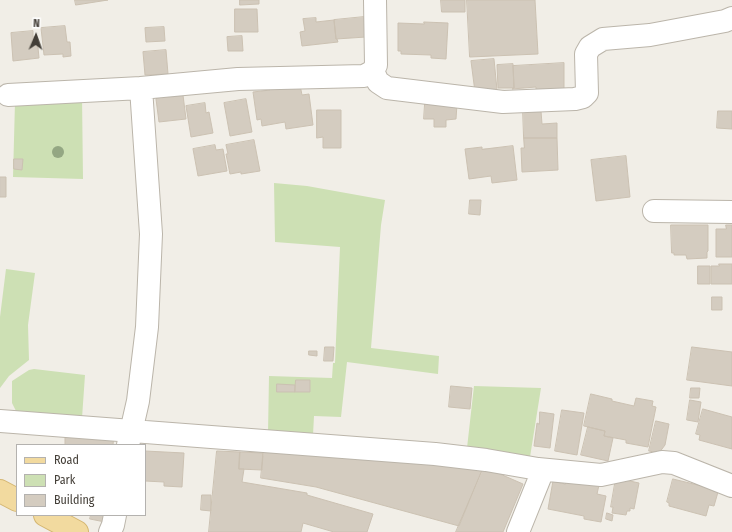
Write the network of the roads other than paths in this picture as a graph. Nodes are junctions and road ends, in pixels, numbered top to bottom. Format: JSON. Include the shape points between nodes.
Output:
{"nodes":[{"id":1,"x":375,"y":0,"type":"edge"},
{"id":2,"x":732,"y":18,"type":"edge"},
{"id":3,"x":372,"y":71,"type":"junction"},
{"id":4,"x":141,"y":88,"type":"junction"},
{"id":5,"x":8,"y":95,"type":"dead end"},
{"id":6,"x":654,"y":211,"type":"dead end"},
{"id":7,"x":732,"y":212,"type":"edge"},
{"id":8,"x":0,"y":421,"type":"edge"},
{"id":9,"x":130,"y":438,"type":"edge"},
{"id":10,"x":543,"y":470,"type":"junction"},
{"id":11,"x":732,"y":486,"type":"edge"},
{"id":12,"x":0,"y":491,"type":"edge"},
{"id":13,"x":16,"y":499,"type":"edge"},
{"id":14,"x":47,"y":516,"type":"edge"},
{"id":15,"x":115,"y":516,"type":"edge"},
{"id":16,"x":77,"y":532,"type":"edge"},
{"id":17,"x":110,"y":532,"type":"edge"},
{"id":18,"x":518,"y":532,"type":"edge"}],
"edges":[{"from":1,"to":3,"type":"street","via":[[376,65]]},
{"from":2,"to":3,"type":"street","via":[[725,22],[650,35],[603,40],[590,47],[586,54],[587,93],[575,99],[503,102],[387,88],[378,82]]},
{"from":3,"to":4,"type":"street","via":[[364,76],[238,79]]},
{"from":4,"to":5,"type":"street"},
{"from":4,"to":9,"type":"street","via":[[151,234],[147,327],[138,401]]},
{"from":6,"to":7,"type":"street"},
{"from":8,"to":9,"type":"street"},
{"from":9,"to":10,"type":"street","via":[[435,454]]},
{"from":10,"to":11,"type":"street","via":[[601,475],[662,462],[674,463]]},
{"from":10,"to":18,"type":"street"},
{"from":12,"to":13,"type":"main road"},
{"from":14,"to":16,"type":"main road"},
{"from":15,"to":17,"type":"street"}]}
